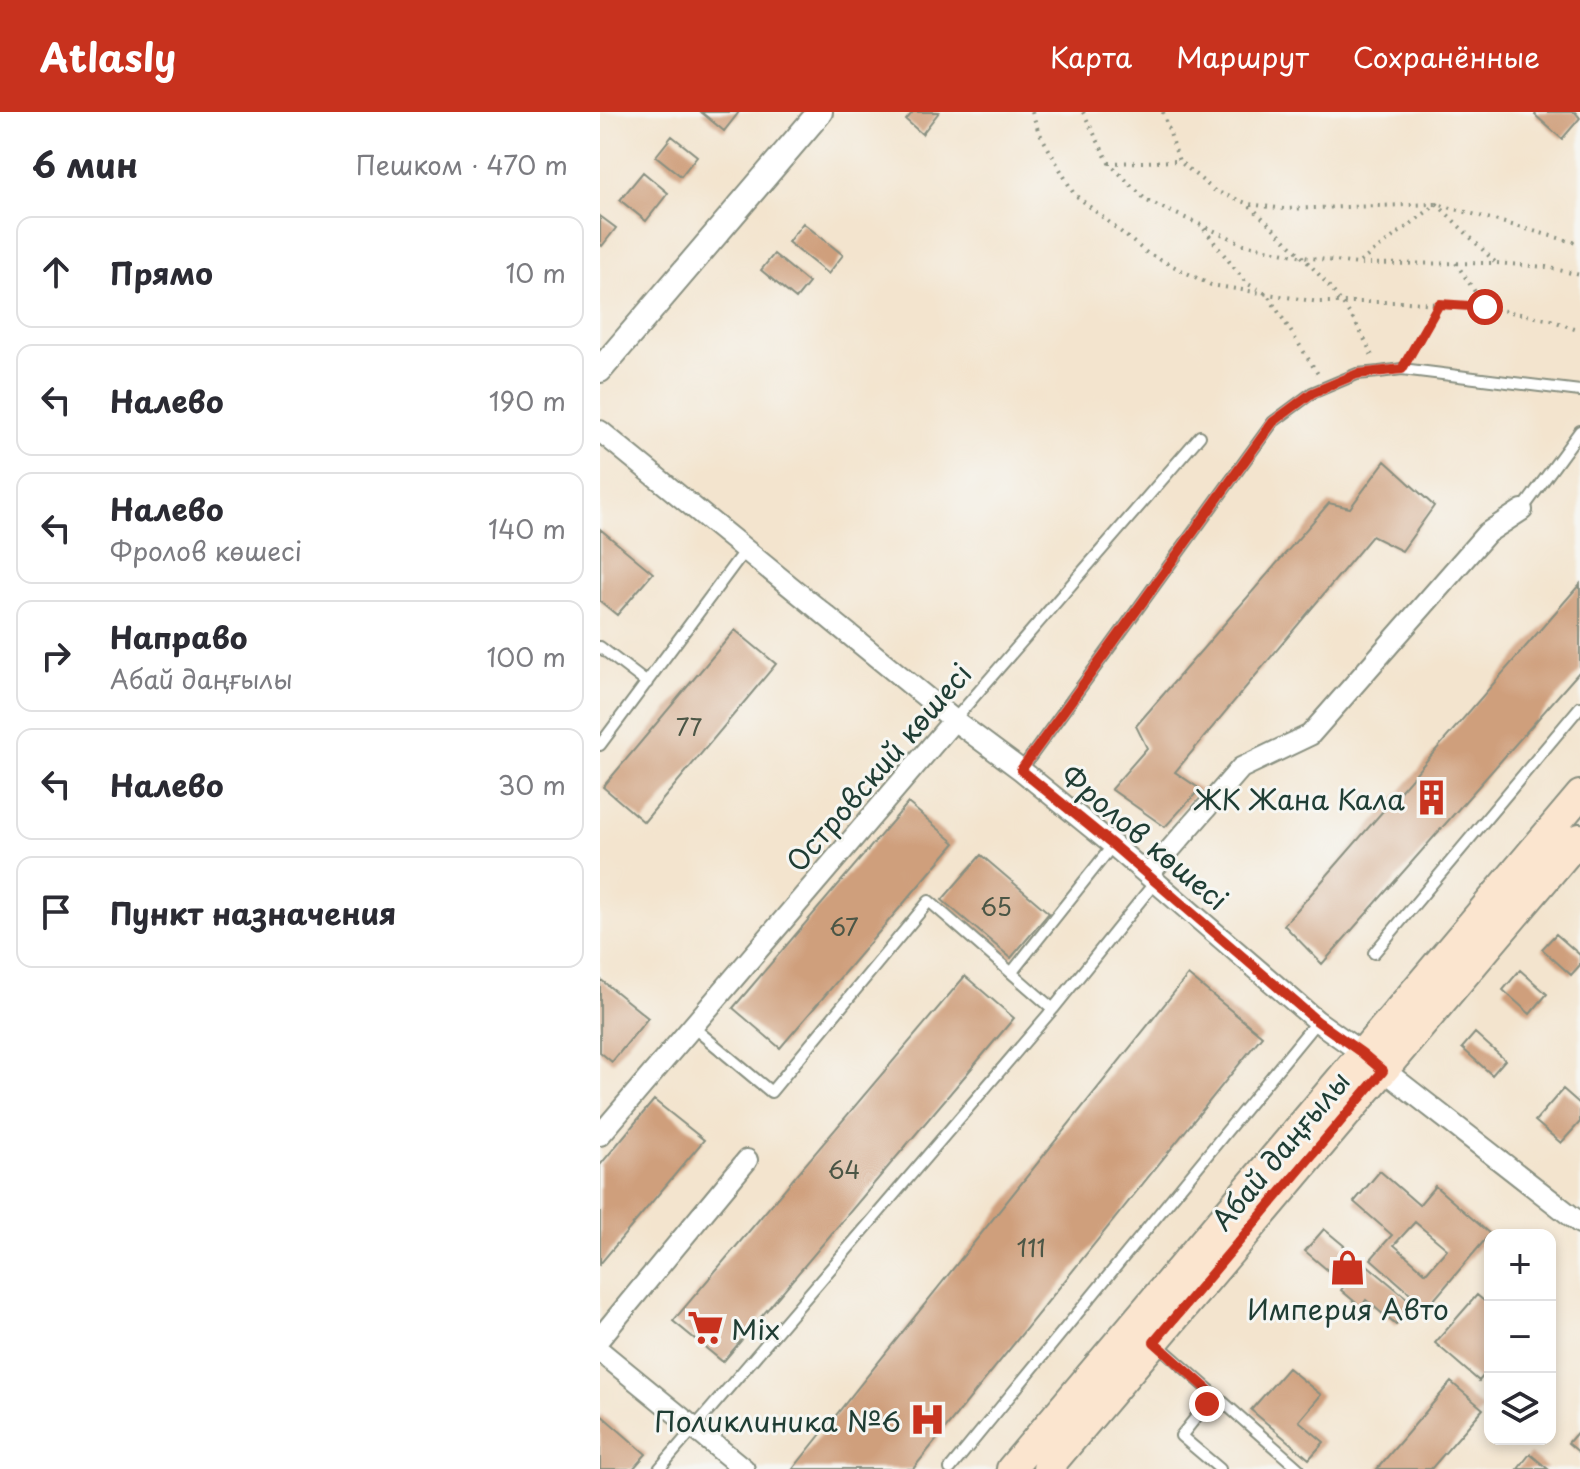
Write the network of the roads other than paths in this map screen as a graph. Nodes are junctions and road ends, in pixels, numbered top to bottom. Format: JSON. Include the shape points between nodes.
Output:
{"nodes":[{"id":1,"x":820,"y":112,"type":"edge"},
{"id":2,"x":600,"y":370,"type":"edge"},
{"id":3,"x":1580,"y":391,"type":"edge"},
{"id":4,"x":600,"y":431,"type":"edge"},
{"id":5,"x":1580,"y":431,"type":"edge"},
{"id":6,"x":1200,"y":436,"type":"dead end"},
{"id":7,"x":1522,"y":510,"type":"joint"},
{"id":8,"x":745,"y":550,"type":"junction"},
{"id":9,"x":600,"y":647,"type":"edge"},
{"id":10,"x":647,"y":683,"type":"junction"},
{"id":11,"x":1580,"y":707,"type":"edge"},
{"id":12,"x":954,"y":720,"type":"junction"},
{"id":13,"x":600,"y":745,"type":"edge"},
{"id":14,"x":1021,"y":770,"type":"junction"},
{"id":15,"x":1580,"y":795,"type":"edge"},
{"id":16,"x":1580,"y":838,"type":"edge"},
{"id":17,"x":1113,"y":845,"type":"junction"},
{"id":18,"x":1152,"y":878,"type":"junction"},
{"id":19,"x":1374,"y":953,"type":"dead end"},
{"id":20,"x":1012,"y":972,"type":"junction"},
{"id":21,"x":1053,"y":1009,"type":"junction"},
{"id":22,"x":1317,"y":1021,"type":"junction"},
{"id":23,"x":693,"y":1027,"type":"junction"},
{"id":24,"x":1373,"y":1062,"type":"junction"},
{"id":25,"x":600,"y":1135,"type":"edge"},
{"id":26,"x":747,"y":1160,"type":"dead end"},
{"id":27,"x":1580,"y":1223,"type":"edge"},
{"id":28,"x":600,"y":1338,"type":"edge"},
{"id":29,"x":1154,"y":1342,"type":"junction"},
{"id":30,"x":600,"y":1351,"type":"edge"},
{"id":31,"x":1214,"y":1395,"type":"junction"},
{"id":32,"x":694,"y":1427,"type":"junction"},
{"id":33,"x":659,"y":1469,"type":"edge"},
{"id":34,"x":744,"y":1469,"type":"edge"},
{"id":35,"x":950,"y":1469,"type":"edge"},
{"id":36,"x":1011,"y":1469,"type":"edge"},
{"id":37,"x":1047,"y":1469,"type":"edge"},
{"id":38,"x":1220,"y":1469,"type":"edge"},
{"id":39,"x":1299,"y":1469,"type":"edge"}],
"edges":[{"from":1,"to":2,"type":"street"},
{"from":3,"to":14,"type":"lane","via":[[1402,369],[1357,374],[1312,393],[1273,422]]},
{"from":4,"to":8,"type":"street","name":"Фролов көшесі"},
{"from":5,"to":7,"type":"lane"},
{"from":6,"to":12,"type":"lane","name":"Островский көшесі"},
{"from":7,"to":18,"type":"street","via":[[1487,533],[1310,735],[1241,768]]},
{"from":8,"to":10,"type":"lane"},
{"from":8,"to":12,"type":"street","name":"Фролов көшесі"},
{"from":9,"to":10,"type":"lane"},
{"from":10,"to":13,"type":"lane"},
{"from":11,"to":19,"type":"lane"},
{"from":12,"to":14,"type":"street","name":"Фролов көшесі"},
{"from":12,"to":23,"type":"street","name":"Островский көшесі"},
{"from":14,"to":17,"type":"street","name":"Фролов көшесі"},
{"from":15,"to":24,"type":"main road","name":"Абай даңғылы"},
{"from":16,"to":24,"type":"main road","name":"Абай даңғылы"},
{"from":17,"to":18,"type":"street","name":"Фролов көшесі"},
{"from":17,"to":20,"type":"lane"},
{"from":18,"to":21,"type":"lane"},
{"from":18,"to":22,"type":"street","name":"Фролов көшесі"},
{"from":20,"to":21,"type":"lane"},
{"from":20,"to":23,"type":"lane","via":[[929,901],[771,1092]]},
{"from":21,"to":32,"type":"lane"},
{"from":22,"to":24,"type":"street","name":"Фролов көшесі"},
{"from":22,"to":35,"type":"lane"},
{"from":23,"to":25,"type":"street","name":"Островский көшесі"},
{"from":24,"to":27,"type":"street","name":"Фролов көшесі"},
{"from":24,"to":29,"type":"main road","name":"Абай даңғылы"},
{"from":24,"to":36,"type":"main road","name":"Абай даңғылы"},
{"from":26,"to":28,"type":"street"},
{"from":29,"to":31,"type":"lane"},
{"from":29,"to":37,"type":"main road","name":"Абай даңғылы"},
{"from":30,"to":32,"type":"street"},
{"from":31,"to":38,"type":"lane","via":[[1181,1436]]},
{"from":31,"to":39,"type":"lane"},
{"from":32,"to":33,"type":"lane"},
{"from":32,"to":34,"type":"street"}]}
